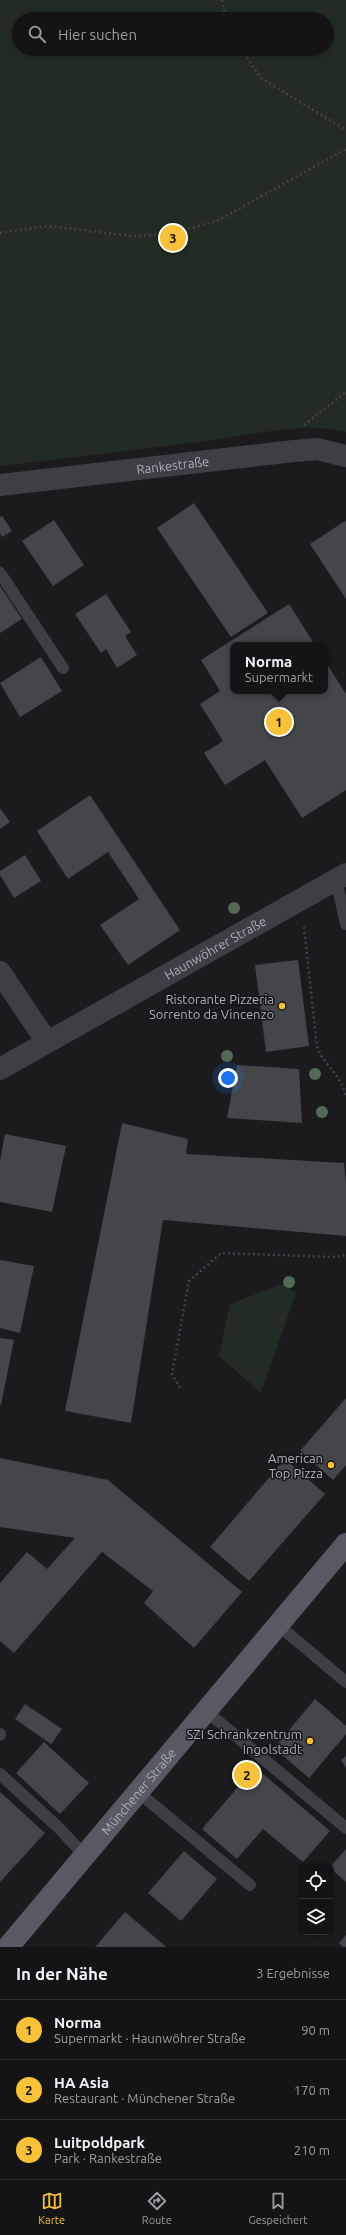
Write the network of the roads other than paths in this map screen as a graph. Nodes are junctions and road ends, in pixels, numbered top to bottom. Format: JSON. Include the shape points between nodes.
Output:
{"nodes":[{"id":1,"x":346,"y":456,"type":"edge"},
{"id":2,"x":0,"y":485,"type":"edge"},
{"id":3,"x":0,"y":573,"type":"edge"},
{"id":4,"x":63,"y":668,"type":"dead end"},
{"id":5,"x":341,"y":877,"type":"edge"},
{"id":6,"x":346,"y":924,"type":"edge"},
{"id":7,"x":0,"y":972,"type":"edge"},
{"id":8,"x":47,"y":1042,"type":"junction"},
{"id":9,"x":0,"y":1069,"type":"edge"},
{"id":10,"x":346,"y":1544,"type":"edge"},
{"id":11,"x":278,"y":1626,"type":"junction"},
{"id":12,"x":346,"y":1682,"type":"edge"},
{"id":13,"x":206,"y":1711,"type":"junction"},
{"id":14,"x":0,"y":1774,"type":"edge"},
{"id":15,"x":138,"y":1792,"type":"junction"},
{"id":16,"x":346,"y":1828,"type":"edge"},
{"id":17,"x":85,"y":1856,"type":"junction"},
{"id":18,"x":250,"y":1885,"type":"dead end"},
{"id":19,"x":8,"y":1947,"type":"edge"}],
"edges":[{"from":1,"to":2,"type":"street","name":"Rankestraße","via":[[317,449]]},
{"from":3,"to":4,"type":"lane"},
{"from":5,"to":6,"type":"lane"},
{"from":5,"to":8,"type":"street","name":"Haunwöhrer Straße"},
{"from":7,"to":8,"type":"street"},
{"from":8,"to":9,"type":"street","name":"Haunwöhrer Straße"},
{"from":10,"to":11,"type":"main road","name":"Münchener Straße"},
{"from":11,"to":12,"type":"lane"},
{"from":11,"to":13,"type":"main road","name":"Münchener Straße"},
{"from":13,"to":15,"type":"main road","name":"Münchener Straße"},
{"from":13,"to":16,"type":"lane"},
{"from":14,"to":17,"type":"lane","via":[[59,1828]]},
{"from":15,"to":17,"type":"main road","name":"Münchener Straße"},
{"from":15,"to":18,"type":"lane"},
{"from":17,"to":19,"type":"main road","name":"Münchener Straße"}]}
